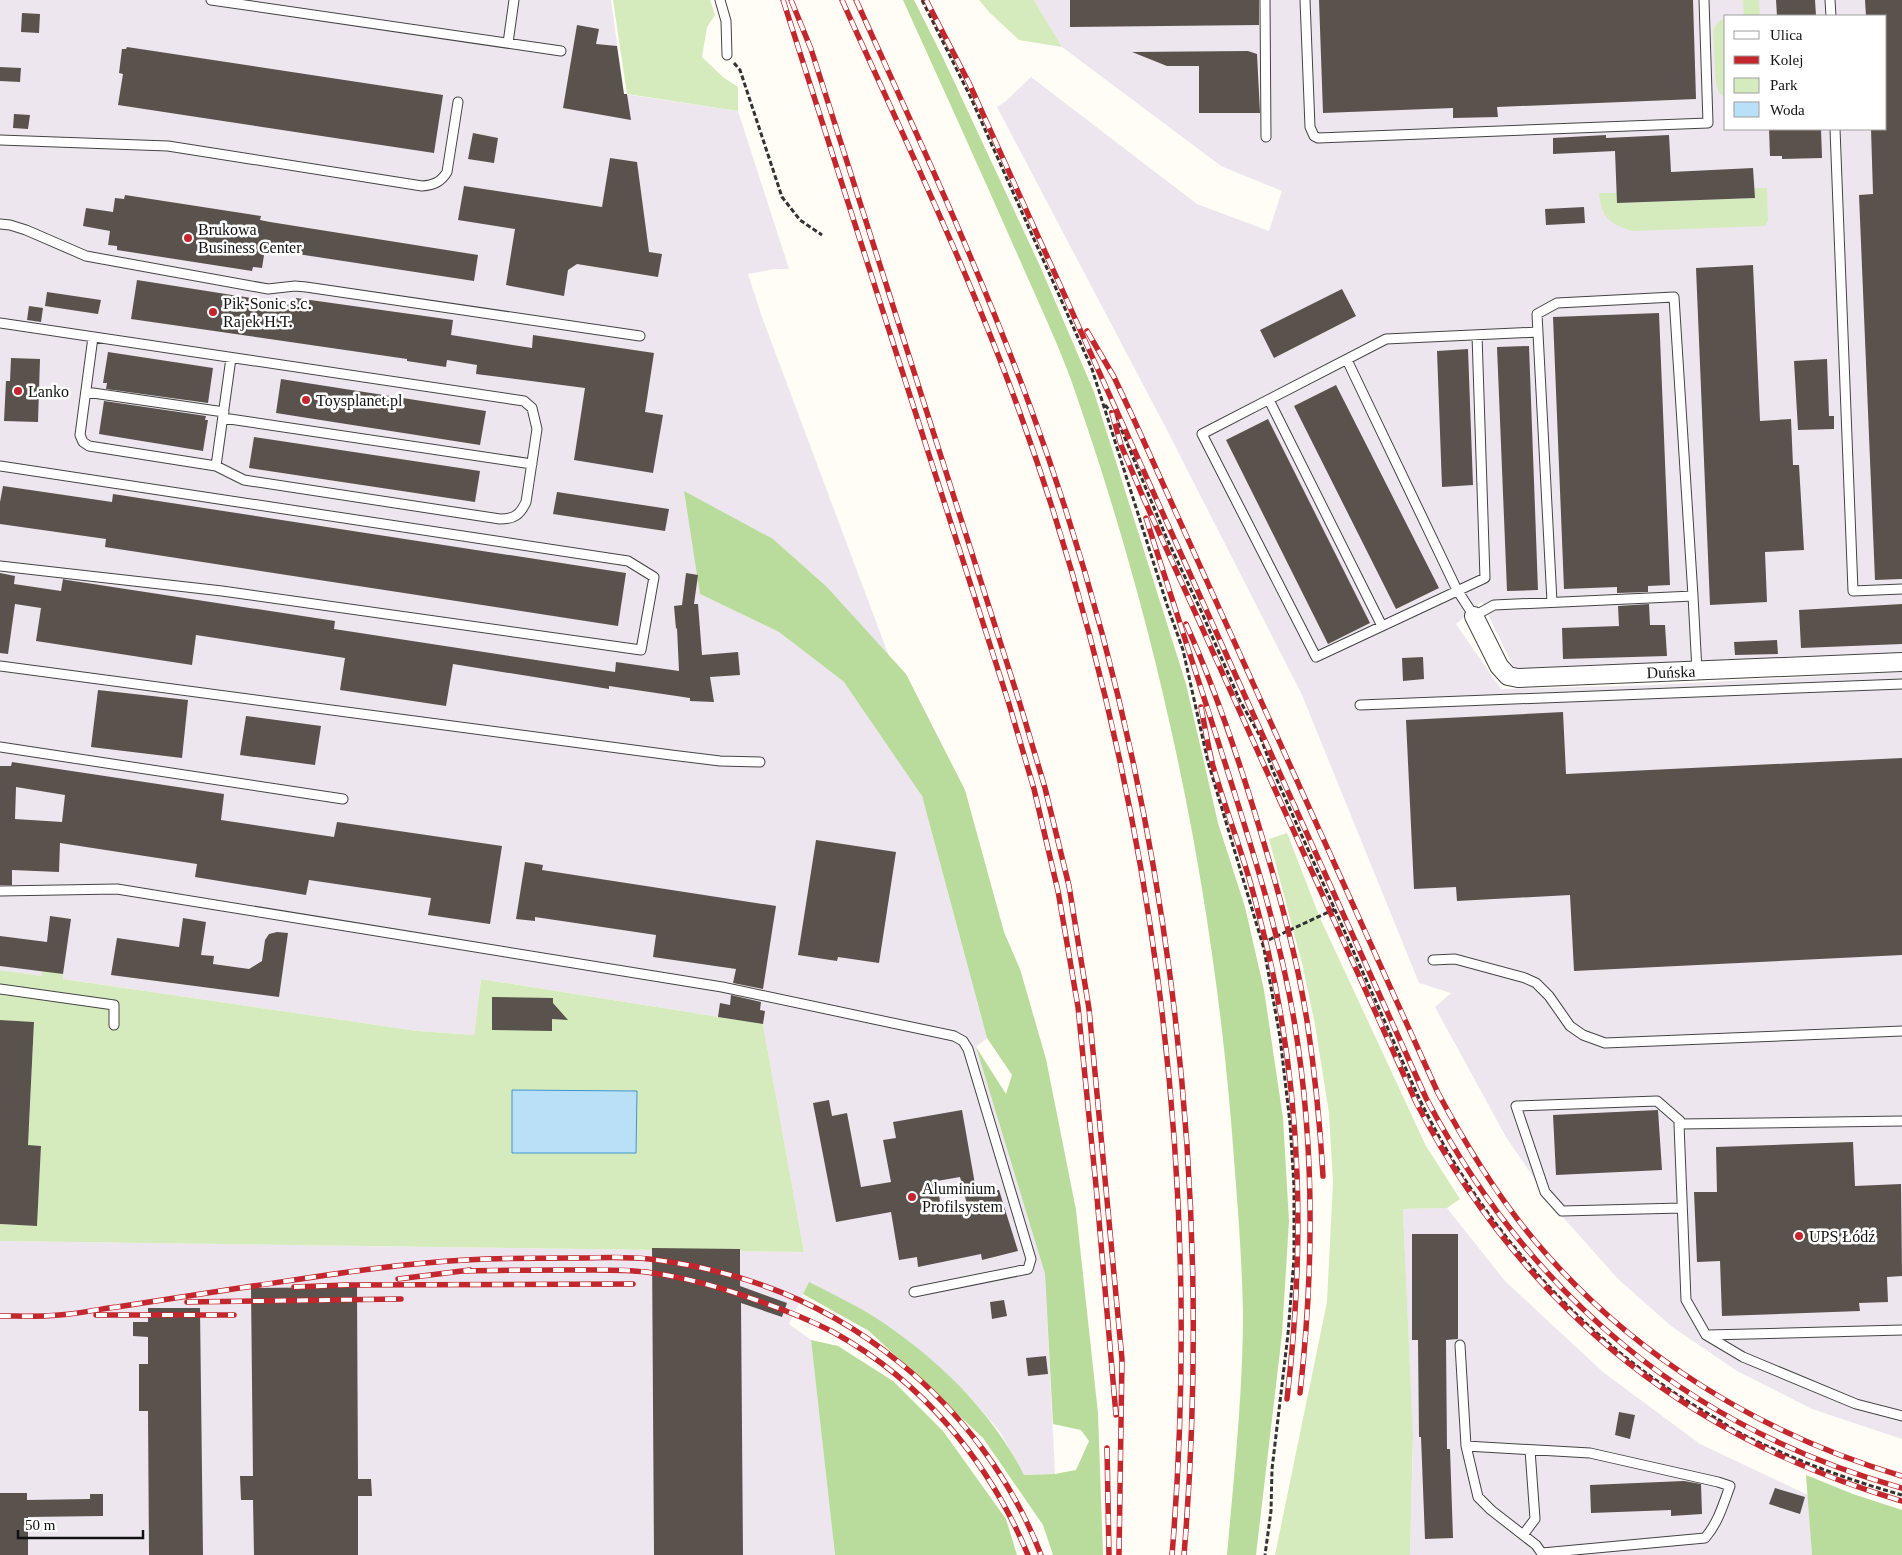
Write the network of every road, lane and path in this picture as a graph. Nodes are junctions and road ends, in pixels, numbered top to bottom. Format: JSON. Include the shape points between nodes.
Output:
{"nodes":[{"id":1,"x":211,"y":0,"type":"edge"},
{"id":2,"x":514,"y":0,"type":"edge"},
{"id":3,"x":720,"y":0,"type":"edge"},
{"id":4,"x":922,"y":0,"type":"edge"},
{"id":5,"x":1265,"y":0,"type":"edge"},
{"id":6,"x":1305,"y":0,"type":"edge"},
{"id":7,"x":1704,"y":0,"type":"edge"},
{"id":8,"x":1830,"y":0,"type":"edge"},
{"id":9,"x":1831,"y":15,"type":"edge"},
{"id":10,"x":508,"y":43,"type":"junction"},
{"id":11,"x":561,"y":51,"type":"dead end"},
{"id":12,"x":727,"y":55,"type":"joint"},
{"id":13,"x":458,"y":102,"type":"dead end"},
{"id":14,"x":1835,"y":130,"type":"edge"},
{"id":15,"x":1266,"y":137,"type":"dead end"},
{"id":16,"x":0,"y":140,"type":"edge"},
{"id":17,"x":0,"y":224,"type":"edge"},
{"id":18,"x":822,"y":235,"type":"dead end"},
{"id":19,"x":0,"y":324,"type":"edge"},
{"id":20,"x":1538,"y":332,"type":"junction"},
{"id":21,"x":1477,"y":335,"type":"junction"},
{"id":22,"x":640,"y":336,"type":"dead end"},
{"id":23,"x":93,"y":337,"type":"junction"},
{"id":24,"x":231,"y":358,"type":"junction"},
{"id":25,"x":1348,"y":360,"type":"junction"},
{"id":26,"x":86,"y":392,"type":"junction"},
{"id":27,"x":1269,"y":400,"type":"junction"},
{"id":28,"x":1103,"y":403,"type":"junction"},
{"id":29,"x":223,"y":415,"type":"junction"},
{"id":30,"x":532,"y":464,"type":"junction"},
{"id":31,"x":0,"y":466,"type":"edge"},
{"id":32,"x":216,"y":466,"type":"junction"},
{"id":33,"x":0,"y":566,"type":"edge"},
{"id":34,"x":1902,"y":589,"type":"edge"},
{"id":35,"x":1457,"y":590,"type":"junction"},
{"id":36,"x":1693,"y":596,"type":"junction"},
{"id":37,"x":1552,"y":602,"type":"junction"},
{"id":38,"x":1474,"y":616,"type":"junction"},
{"id":39,"x":1382,"y":626,"type":"junction"},
{"id":40,"x":1902,"y":662,"type":"edge"},
{"id":41,"x":0,"y":666,"type":"edge"},
{"id":42,"x":1697,"y":671,"type":"junction"},
{"id":43,"x":1902,"y":684,"type":"edge"},
{"id":44,"x":1360,"y":705,"type":"dead end"},
{"id":45,"x":0,"y":747,"type":"edge"},
{"id":46,"x":760,"y":762,"type":"dead end"},
{"id":47,"x":343,"y":799,"type":"dead end"},
{"id":48,"x":0,"y":891,"type":"edge"},
{"id":49,"x":1335,"y":909,"type":"junction"},
{"id":50,"x":1262,"y":943,"type":"junction"},
{"id":51,"x":1433,"y":960,"type":"dead end"},
{"id":52,"x":0,"y":989,"type":"edge"},
{"id":53,"x":114,"y":1025,"type":"dead end"},
{"id":54,"x":1902,"y":1031,"type":"edge"},
{"id":55,"x":1902,"y":1121,"type":"edge"},
{"id":56,"x":1679,"y":1124,"type":"junction"},
{"id":57,"x":1682,"y":1208,"type":"junction"},
{"id":58,"x":914,"y":1292,"type":"dead end"},
{"id":59,"x":1902,"y":1330,"type":"edge"},
{"id":60,"x":1706,"y":1334,"type":"junction"},
{"id":61,"x":1460,"y":1345,"type":"dead end"},
{"id":62,"x":1902,"y":1416,"type":"edge"},
{"id":63,"x":1466,"y":1446,"type":"junction"},
{"id":64,"x":1530,"y":1450,"type":"junction"},
{"id":65,"x":1902,"y":1495,"type":"edge"},
{"id":66,"x":1523,"y":1535,"type":"junction"},
{"id":67,"x":1543,"y":1554,"type":"edge"},
{"id":68,"x":1265,"y":1555,"type":"edge"}],
"edges":[{"from":1,"to":10,"type":"lane"},
{"from":2,"to":10,"type":"lane"},
{"from":3,"to":12,"type":"lane","via":[[726,21]]},
{"from":4,"to":28,"type":"path","via":[[970,96],[1092,369]]},
{"from":5,"to":15,"type":"lane"},
{"from":6,"to":7,"type":"lane","via":[[1310,127],[1318,138],[1708,123]]},
{"from":8,"to":9,"type":"lane"},
{"from":10,"to":11,"type":"lane"},
{"from":12,"to":18,"type":"path","via":[[740,70],[782,197],[800,220]]},
{"from":13,"to":16,"type":"lane","via":[[447,172],[432,185],[422,186],[168,146]]},
{"from":14,"to":34,"type":"lane","via":[[1853,591]]},
{"from":17,"to":22,"type":"lane","via":[[26,230],[86,256],[268,289],[306,287]]},
{"from":19,"to":23,"type":"lane"},
{"from":20,"to":21,"type":"lane"},
{"from":20,"to":36,"type":"lane","via":[[1537,314],[1557,302],[1674,297]]},
{"from":20,"to":37,"type":"lane"},
{"from":21,"to":25,"type":"lane","via":[[1386,339]]},
{"from":21,"to":35,"type":"lane","via":[[1485,578]]},
{"from":23,"to":24,"type":"lane"},
{"from":23,"to":26,"type":"lane"},
{"from":24,"to":29,"type":"lane"},
{"from":24,"to":30,"type":"lane","via":[[524,401],[532,408],[537,429]]},
{"from":25,"to":27,"type":"lane"},
{"from":25,"to":35,"type":"lane"},
{"from":26,"to":29,"type":"lane"},
{"from":26,"to":32,"type":"lane","via":[[80,435],[89,446]]},
{"from":27,"to":39,"type":"lane"},
{"from":27,"to":39,"type":"lane","via":[[1202,434],[1316,657]]},
{"from":28,"to":49,"type":"path","via":[[1117,420],[1166,539],[1240,701],[1260,736]]},
{"from":28,"to":50,"type":"path","via":[[1183,650],[1208,762]]},
{"from":29,"to":30,"type":"lane"},
{"from":29,"to":32,"type":"lane"},
{"from":30,"to":32,"type":"lane","via":[[526,502],[521,513],[511,519],[244,480]]},
{"from":31,"to":33,"type":"lane","via":[[628,561],[654,577],[641,650],[222,591]]},
{"from":35,"to":38,"type":"lane"},
{"from":35,"to":39,"type":"lane"},
{"from":36,"to":37,"type":"lane"},
{"from":36,"to":42,"type":"lane"},
{"from":37,"to":38,"type":"lane","via":[[1494,605]]},
{"from":38,"to":42,"type":"street","name":"Duńska","via":[[1499,666],[1508,676]]},
{"from":40,"to":42,"type":"street","name":"Duńska"},
{"from":41,"to":46,"type":"lane","via":[[671,755]]},
{"from":43,"to":44,"type":"lane"},
{"from":45,"to":47,"type":"lane"},
{"from":48,"to":58,"type":"lane","via":[[117,889],[722,987],[954,1036],[968,1049],[1031,1259],[1028,1269]]},
{"from":49,"to":50,"type":"path"},
{"from":49,"to":65,"type":"path","via":[[1436,1133],[1487,1211],[1553,1291],[1646,1374],[1734,1430],[1827,1470]]},
{"from":50,"to":68,"type":"path","via":[[1280,1037],[1294,1186],[1294,1258]]},
{"from":51,"to":54,"type":"lane","via":[[1455,959],[1536,983],[1570,1026],[1605,1043]]},
{"from":52,"to":53,"type":"lane","via":[[114,1005]]},
{"from":55,"to":56,"type":"lane"},
{"from":56,"to":57,"type":"lane"},
{"from":56,"to":57,"type":"lane","via":[[1680,1121],[1657,1101],[1516,1106],[1545,1192],[1562,1212]]},
{"from":57,"to":60,"type":"lane","via":[[1686,1300]]},
{"from":59,"to":60,"type":"lane"},
{"from":60,"to":62,"type":"lane","via":[[1743,1357],[1856,1404]]},
{"from":61,"to":63,"type":"lane"},
{"from":63,"to":64,"type":"lane"},
{"from":63,"to":66,"type":"lane","via":[[1478,1497]]},
{"from":64,"to":66,"type":"lane","via":[[1535,1519]]},
{"from":64,"to":67,"type":"lane","via":[[1590,1454],[1730,1486],[1720,1515],[1705,1538]]},
{"from":66,"to":67,"type":"lane"}]}
